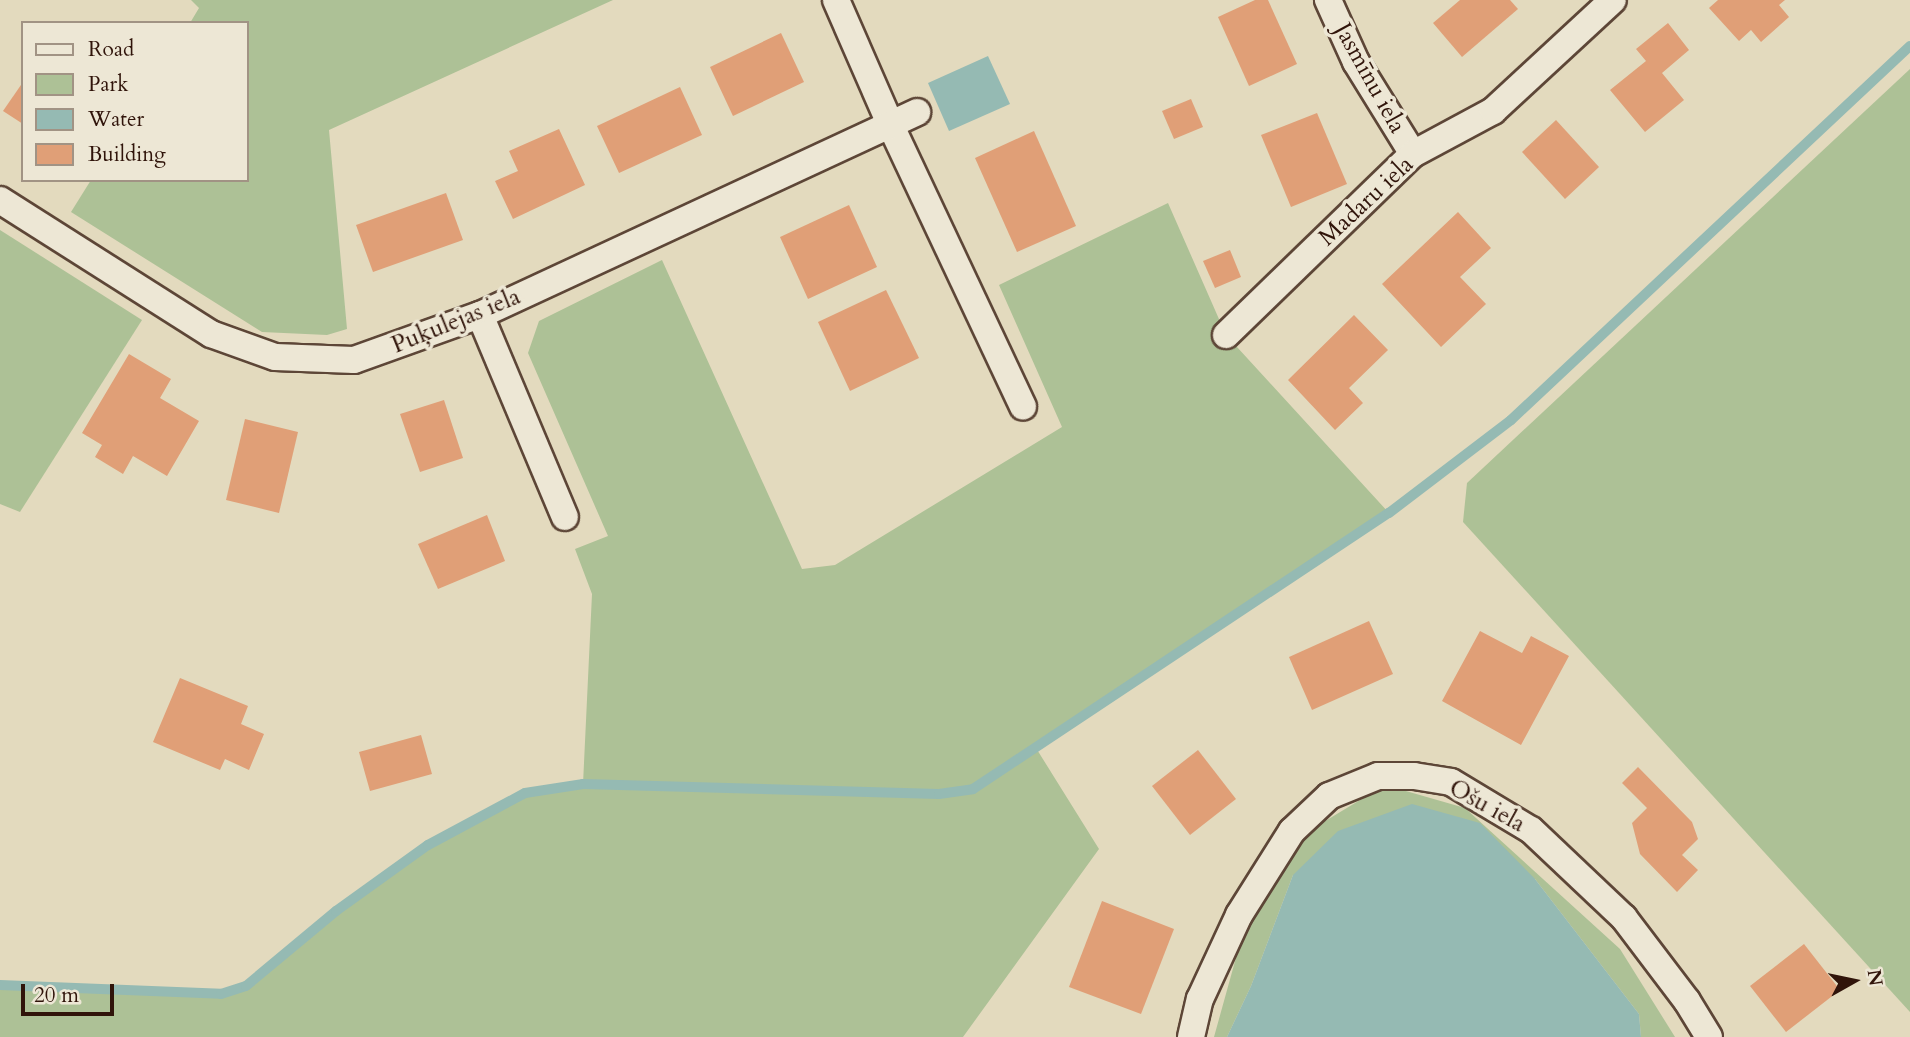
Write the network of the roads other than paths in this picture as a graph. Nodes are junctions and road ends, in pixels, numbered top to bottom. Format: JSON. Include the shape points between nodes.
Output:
{"nodes":[{"id":1,"x":836,"y":0,"type":"edge"},
{"id":2,"x":1328,"y":0,"type":"edge"},
{"id":3,"x":1613,"y":0,"type":"edge"},
{"id":4,"x":917,"y":112,"type":"dead end"},
{"id":5,"x":891,"y":126,"type":"junction"},
{"id":6,"x":1413,"y":154,"type":"junction"},
{"id":7,"x":0,"y":200,"type":"edge"},
{"id":8,"x":480,"y":315,"type":"junction"},
{"id":9,"x":1226,"y":335,"type":"dead end"},
{"id":10,"x":1023,"y":406,"type":"dead end"},
{"id":11,"x":565,"y":517,"type":"dead end"},
{"id":12,"x":1191,"y":1037,"type":"edge"},
{"id":13,"x":1709,"y":1037,"type":"edge"}],
"edges":[{"from":1,"to":5,"type":"street"},
{"from":2,"to":6,"type":"street","name":"Jasmīnu iela","via":[[1356,62]]},
{"from":3,"to":6,"type":"street","name":"Madaru iela","via":[[1493,111]]},
{"from":4,"to":5,"type":"street","name":"Puķulejas iela"},
{"from":5,"to":8,"type":"street","name":"Puķulejas iela"},
{"from":5,"to":10,"type":"street"},
{"from":6,"to":9,"type":"street","name":"Madaru iela"},
{"from":7,"to":8,"type":"street","name":"Puķulejas iela","via":[[211,334],[275,358],[354,360]]},
{"from":8,"to":11,"type":"street"},
{"from":12,"to":13,"type":"street","name":"Ošu iela","via":[[1200,999],[1239,915],[1292,831],[1329,796],[1378,776],[1451,782],[1531,830],[1624,918]]}]}
